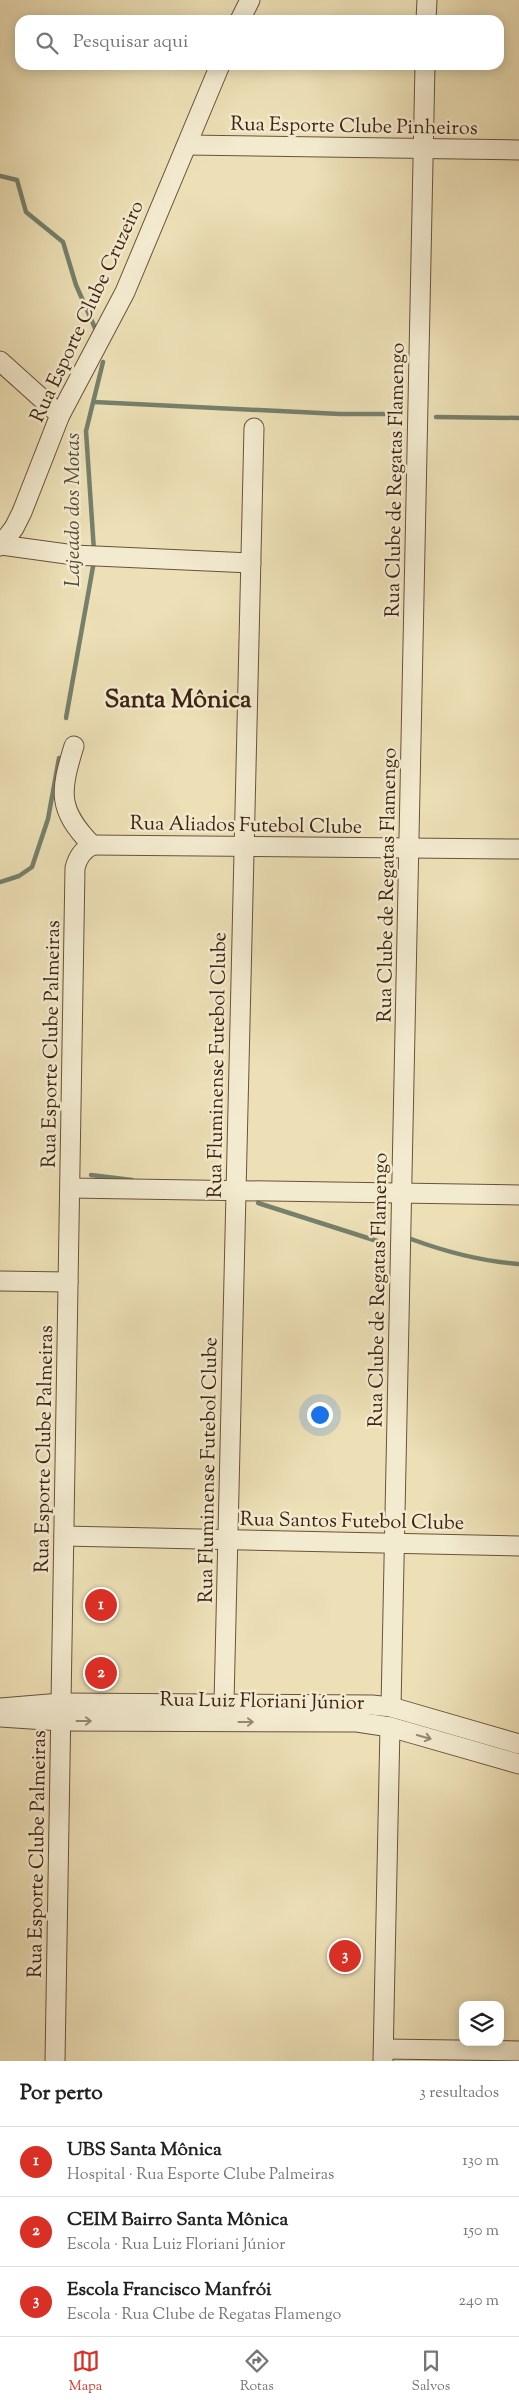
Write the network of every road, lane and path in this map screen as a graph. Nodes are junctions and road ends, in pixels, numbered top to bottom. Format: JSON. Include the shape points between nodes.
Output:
{"nodes":[{"id":1,"x":250,"y":0,"type":"edge"},
{"id":2,"x":427,"y":0,"type":"edge"},
{"id":3,"x":242,"y":15,"type":"edge"},
{"id":4,"x":426,"y":15,"type":"edge"},
{"id":5,"x":218,"y":70,"type":"edge"},
{"id":6,"x":425,"y":70,"type":"edge"},
{"id":7,"x":188,"y":145,"type":"junction"},
{"id":8,"x":424,"y":148,"type":"junction"},
{"id":9,"x":519,"y":150,"type":"edge"},
{"id":10,"x":0,"y":360,"type":"edge"},
{"id":11,"x":60,"y":415,"type":"junction"},
{"id":12,"x":254,"y":428,"type":"dead end"},
{"id":13,"x":1,"y":546,"type":"edge"},
{"id":14,"x":250,"y":563,"type":"junction"},
{"id":15,"x":74,"y":746,"type":"dead end"},
{"id":16,"x":92,"y":845,"type":"junction"},
{"id":17,"x":244,"y":846,"type":"junction"},
{"id":18,"x":409,"y":848,"type":"junction"},
{"id":19,"x":519,"y":849,"type":"edge"},
{"id":20,"x":70,"y":1188,"type":"junction"},
{"id":21,"x":236,"y":1191,"type":"junction"},
{"id":22,"x":402,"y":1193,"type":"junction"},
{"id":23,"x":519,"y":1195,"type":"edge"},
{"id":24,"x":0,"y":1281,"type":"edge"},
{"id":25,"x":68,"y":1282,"type":"junction"},
{"id":26,"x":64,"y":1536,"type":"junction"},
{"id":27,"x":228,"y":1540,"type":"junction"},
{"id":28,"x":394,"y":1543,"type":"junction"},
{"id":29,"x":519,"y":1546,"type":"edge"},
{"id":30,"x":224,"y":1703,"type":"junction"},
{"id":31,"x":391,"y":1707,"type":"junction"},
{"id":32,"x":0,"y":1708,"type":"edge"},
{"id":33,"x":61,"y":1712,"type":"junction"},
{"id":34,"x":0,"y":1717,"type":"edge"},
{"id":35,"x":390,"y":1727,"type":"junction"},
{"id":36,"x":519,"y":1744,"type":"edge"},
{"id":37,"x":519,"y":1764,"type":"edge"},
{"id":38,"x":519,"y":2051,"type":"edge"},
{"id":39,"x":383,"y":2055,"type":"edge"},
{"id":40,"x":55,"y":2061,"type":"edge"}],
"edges":[{"from":1,"to":3,"type":"street"},
{"from":2,"to":4,"type":"street"},
{"from":5,"to":7,"type":"street","name":"Rua Esporte Clube Cruzeiro"},
{"from":6,"to":8,"type":"street","name":"Rua Clube de Regatas Flamengo"},
{"from":7,"to":8,"type":"street","name":"Rua Esporte Clube Pinheiros"},
{"from":7,"to":11,"type":"street","name":"Rua Esporte Clube Cruzeiro","via":[[113,316]]},
{"from":8,"to":9,"type":"street","name":"Rua Esporte Clube Pinheiros"},
{"from":8,"to":18,"type":"street","name":"Rua Clube de Regatas Flamengo"},
{"from":10,"to":11,"type":"street"},
{"from":11,"to":13,"type":"street","name":"Rua Esporte Clube Cruzeiro","via":[[22,512]]},
{"from":12,"to":14,"type":"street","name":"Rua Fluminense Futebol Clube"},
{"from":13,"to":14,"type":"street","via":[[74,555]]},
{"from":14,"to":17,"type":"street","name":"Rua Fluminense Futebol Clube"},
{"from":15,"to":16,"type":"street","via":[[65,783],[64,805],[76,829]]},
{"from":16,"to":17,"type":"street","name":"Rua Aliados Futebol Clube"},
{"from":16,"to":20,"type":"street","name":"Rua Esporte Clube Palmeiras","via":[[83,850],[75,868]]},
{"from":17,"to":18,"type":"street","name":"Rua Aliados Futebol Clube"},
{"from":17,"to":21,"type":"street","name":"Rua Fluminense Futebol Clube"},
{"from":18,"to":19,"type":"street","name":"Rua Aliados Futebol Clube"},
{"from":18,"to":22,"type":"street","name":"Rua Clube de Regatas Flamengo"},
{"from":20,"to":21,"type":"street"},
{"from":20,"to":25,"type":"street","name":"Rua Esporte Clube Palmeiras"},
{"from":21,"to":22,"type":"street"},
{"from":21,"to":27,"type":"street","name":"Rua Fluminense Futebol Clube"},
{"from":22,"to":23,"type":"street"},
{"from":22,"to":28,"type":"street","name":"Rua Clube de Regatas Flamengo"},
{"from":24,"to":25,"type":"street"},
{"from":25,"to":26,"type":"street","name":"Rua Esporte Clube Palmeiras"},
{"from":26,"to":27,"type":"street","name":"Rua Santos Futebol Clube"},
{"from":26,"to":33,"type":"street","name":"Rua Esporte Clube Palmeiras"},
{"from":27,"to":28,"type":"street","name":"Rua Santos Futebol Clube"},
{"from":27,"to":30,"type":"street","name":"Rua Fluminense Futebol Clube"},
{"from":28,"to":29,"type":"street","name":"Rua Santos Futebol Clube"},
{"from":28,"to":31,"type":"street","name":"Rua Clube de Regatas Flamengo"},
{"from":30,"to":31,"type":"street","name":"Rua Luiz Floriani Júnior","via":[[372,1704]]},
{"from":30,"to":33,"type":"street","name":"Rua Luiz Floriani Júnior"},
{"from":31,"to":36,"type":"street","name":"Rua Luiz Floriani Júnior"},
{"from":32,"to":33,"type":"street","name":"Rua Luiz Floriani Júnior"},
{"from":33,"to":34,"type":"street","name":"Rua Luiz Floriani Júnior"},
{"from":33,"to":35,"type":"street","name":"Rua Luiz Floriani Júnior","one_way":true,"via":[[358,1722]]},
{"from":33,"to":40,"type":"street","name":"Rua Esporte Clube Palmeiras"},
{"from":35,"to":37,"type":"street","name":"Rua Luiz Floriani Júnior","one_way":true},
{"from":35,"to":39,"type":"street"},
{"from":38,"to":39,"type":"street"}]}
